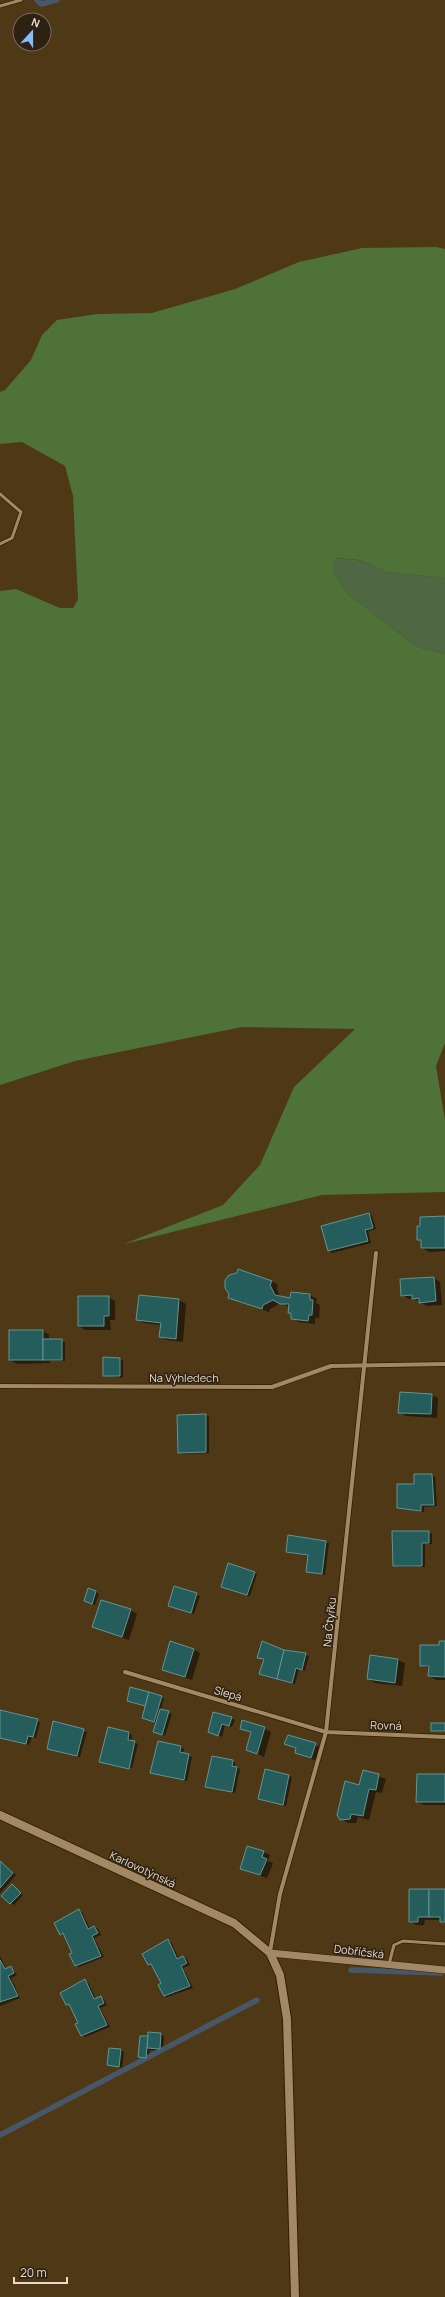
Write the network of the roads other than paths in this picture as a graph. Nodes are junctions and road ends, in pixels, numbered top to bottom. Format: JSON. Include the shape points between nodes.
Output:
{"nodes":[{"id":1,"x":21,"y":0,"type":"edge"},
{"id":2,"x":0,"y":6,"type":"edge"},
{"id":3,"x":0,"y":494,"type":"edge"},
{"id":4,"x":0,"y":544,"type":"edge"},
{"id":5,"x":376,"y":1253,"type":"dead end"},
{"id":6,"x":445,"y":1364,"type":"edge"},
{"id":7,"x":365,"y":1367,"type":"junction"},
{"id":8,"x":0,"y":1386,"type":"edge"},
{"id":9,"x":125,"y":1672,"type":"dead end"},
{"id":10,"x":326,"y":1732,"type":"junction"},
{"id":11,"x":445,"y":1737,"type":"edge"},
{"id":12,"x":0,"y":1815,"type":"edge"},
{"id":13,"x":445,"y":1944,"type":"edge"},
{"id":14,"x":270,"y":1953,"type":"junction"},
{"id":15,"x":389,"y":1966,"type":"junction"},
{"id":16,"x":445,"y":1970,"type":"edge"},
{"id":17,"x":295,"y":2297,"type":"edge"}],
"edges":[{"from":1,"to":2,"type":"lane"},
{"from":3,"to":4,"type":"lane","via":[[21,512],[12,538]]},
{"from":5,"to":7,"type":"street","name":"Na Čtyřku","via":[[365,1342]]},
{"from":6,"to":7,"type":"street"},
{"from":7,"to":8,"type":"street","name":"Na Výhledech","via":[[332,1366],[272,1386]]},
{"from":7,"to":10,"type":"street","name":"Na Čtyřku"},
{"from":9,"to":10,"type":"street","name":"Slepá"},
{"from":10,"to":11,"type":"street","name":"Rovná"},
{"from":10,"to":14,"type":"street","name":"Na Čtyřku","via":[[280,1894]]},
{"from":12,"to":14,"type":"main road","name":"Karlovotýnská","via":[[234,1923]]},
{"from":13,"to":15,"type":"lane","via":[[403,1941],[394,1945]]},
{"from":14,"to":15,"type":"street","name":"Dobříčská"},
{"from":14,"to":17,"type":"main road","via":[[280,1975],[287,2019]]},
{"from":15,"to":16,"type":"street","name":"Dobříčská"}]}
